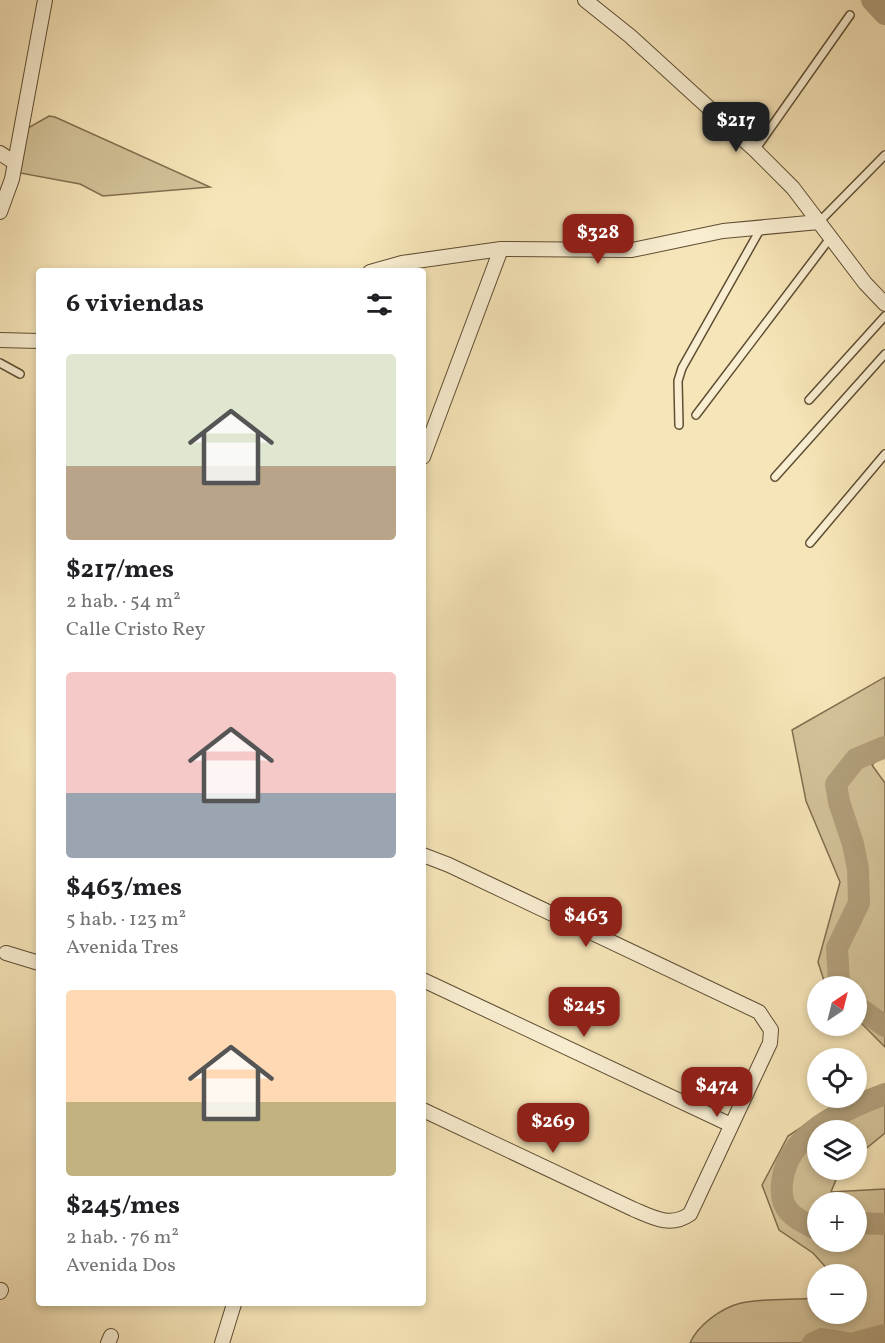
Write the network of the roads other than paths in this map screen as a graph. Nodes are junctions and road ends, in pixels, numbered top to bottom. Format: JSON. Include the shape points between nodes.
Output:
{"nodes":[{"id":1,"x":45,"y":0,"type":"edge"},
{"id":2,"x":585,"y":0,"type":"edge"},
{"id":3,"x":850,"y":15,"type":"dead end"},
{"id":4,"x":755,"y":150,"type":"junction"},
{"id":5,"x":0,"y":153,"type":"edge"},
{"id":6,"x":885,"y":155,"type":"edge"},
{"id":7,"x":15,"y":163,"type":"junction"},
{"id":8,"x":0,"y":212,"type":"edge"},
{"id":9,"x":819,"y":222,"type":"junction"},
{"id":10,"x":761,"y":228,"type":"junction"},
{"id":11,"x":831,"y":237,"type":"junction"},
{"id":12,"x":501,"y":249,"type":"junction"},
{"id":13,"x":384,"y":268,"type":"edge"},
{"id":14,"x":885,"y":304,"type":"edge"},
{"id":15,"x":885,"y":316,"type":"edge"},
{"id":16,"x":0,"y":340,"type":"edge"},
{"id":17,"x":36,"y":341,"type":"edge"},
{"id":18,"x":885,"y":354,"type":"edge"},
{"id":19,"x":0,"y":363,"type":"edge"},
{"id":20,"x":20,"y":374,"type":"dead end"},
{"id":21,"x":809,"y":400,"type":"dead end"},
{"id":22,"x":696,"y":415,"type":"dead end"},
{"id":23,"x":679,"y":425,"type":"dead end"},
{"id":24,"x":426,"y":450,"type":"edge"},
{"id":25,"x":885,"y":454,"type":"edge"},
{"id":26,"x":775,"y":477,"type":"dead end"},
{"id":27,"x":810,"y":543,"type":"dead end"},
{"id":28,"x":426,"y":856,"type":"edge"},
{"id":29,"x":6,"y":953,"type":"dead end"},
{"id":30,"x":36,"y":962,"type":"edge"},
{"id":31,"x":426,"y":981,"type":"edge"},
{"id":32,"x":426,"y":1111,"type":"edge"},
{"id":33,"x":731,"y":1125,"type":"junction"},
{"id":34,"x":233,"y":1306,"type":"edge"},
{"id":35,"x":222,"y":1343,"type":"edge"}],
"edges":[{"from":1,"to":7,"type":"street"},
{"from":2,"to":4,"type":"street"},
{"from":3,"to":4,"type":"lane"},
{"from":4,"to":9,"type":"street","via":[[793,188]]},
{"from":5,"to":7,"type":"street"},
{"from":6,"to":9,"type":"lane"},
{"from":7,"to":8,"type":"street"},
{"from":9,"to":10,"type":"street"},
{"from":9,"to":11,"type":"street"},
{"from":10,"to":12,"type":"street","via":[[723,231],[632,250]]},
{"from":10,"to":23,"type":"lane","via":[[682,368],[678,381]]},
{"from":11,"to":14,"type":"street"},
{"from":11,"to":22,"type":"lane"},
{"from":12,"to":13,"type":"street"},
{"from":12,"to":24,"type":"street"},
{"from":15,"to":21,"type":"lane"},
{"from":16,"to":17,"type":"street"},
{"from":18,"to":26,"type":"lane"},
{"from":19,"to":20,"type":"lane"},
{"from":25,"to":27,"type":"lane"},
{"from":28,"to":33,"type":"street","via":[[759,1012],[771,1030],[770,1043]]},
{"from":29,"to":30,"type":"street"},
{"from":31,"to":33,"type":"street"},
{"from":32,"to":33,"type":"street","via":[[668,1222],[690,1214]]},
{"from":34,"to":35,"type":"street"}]}
